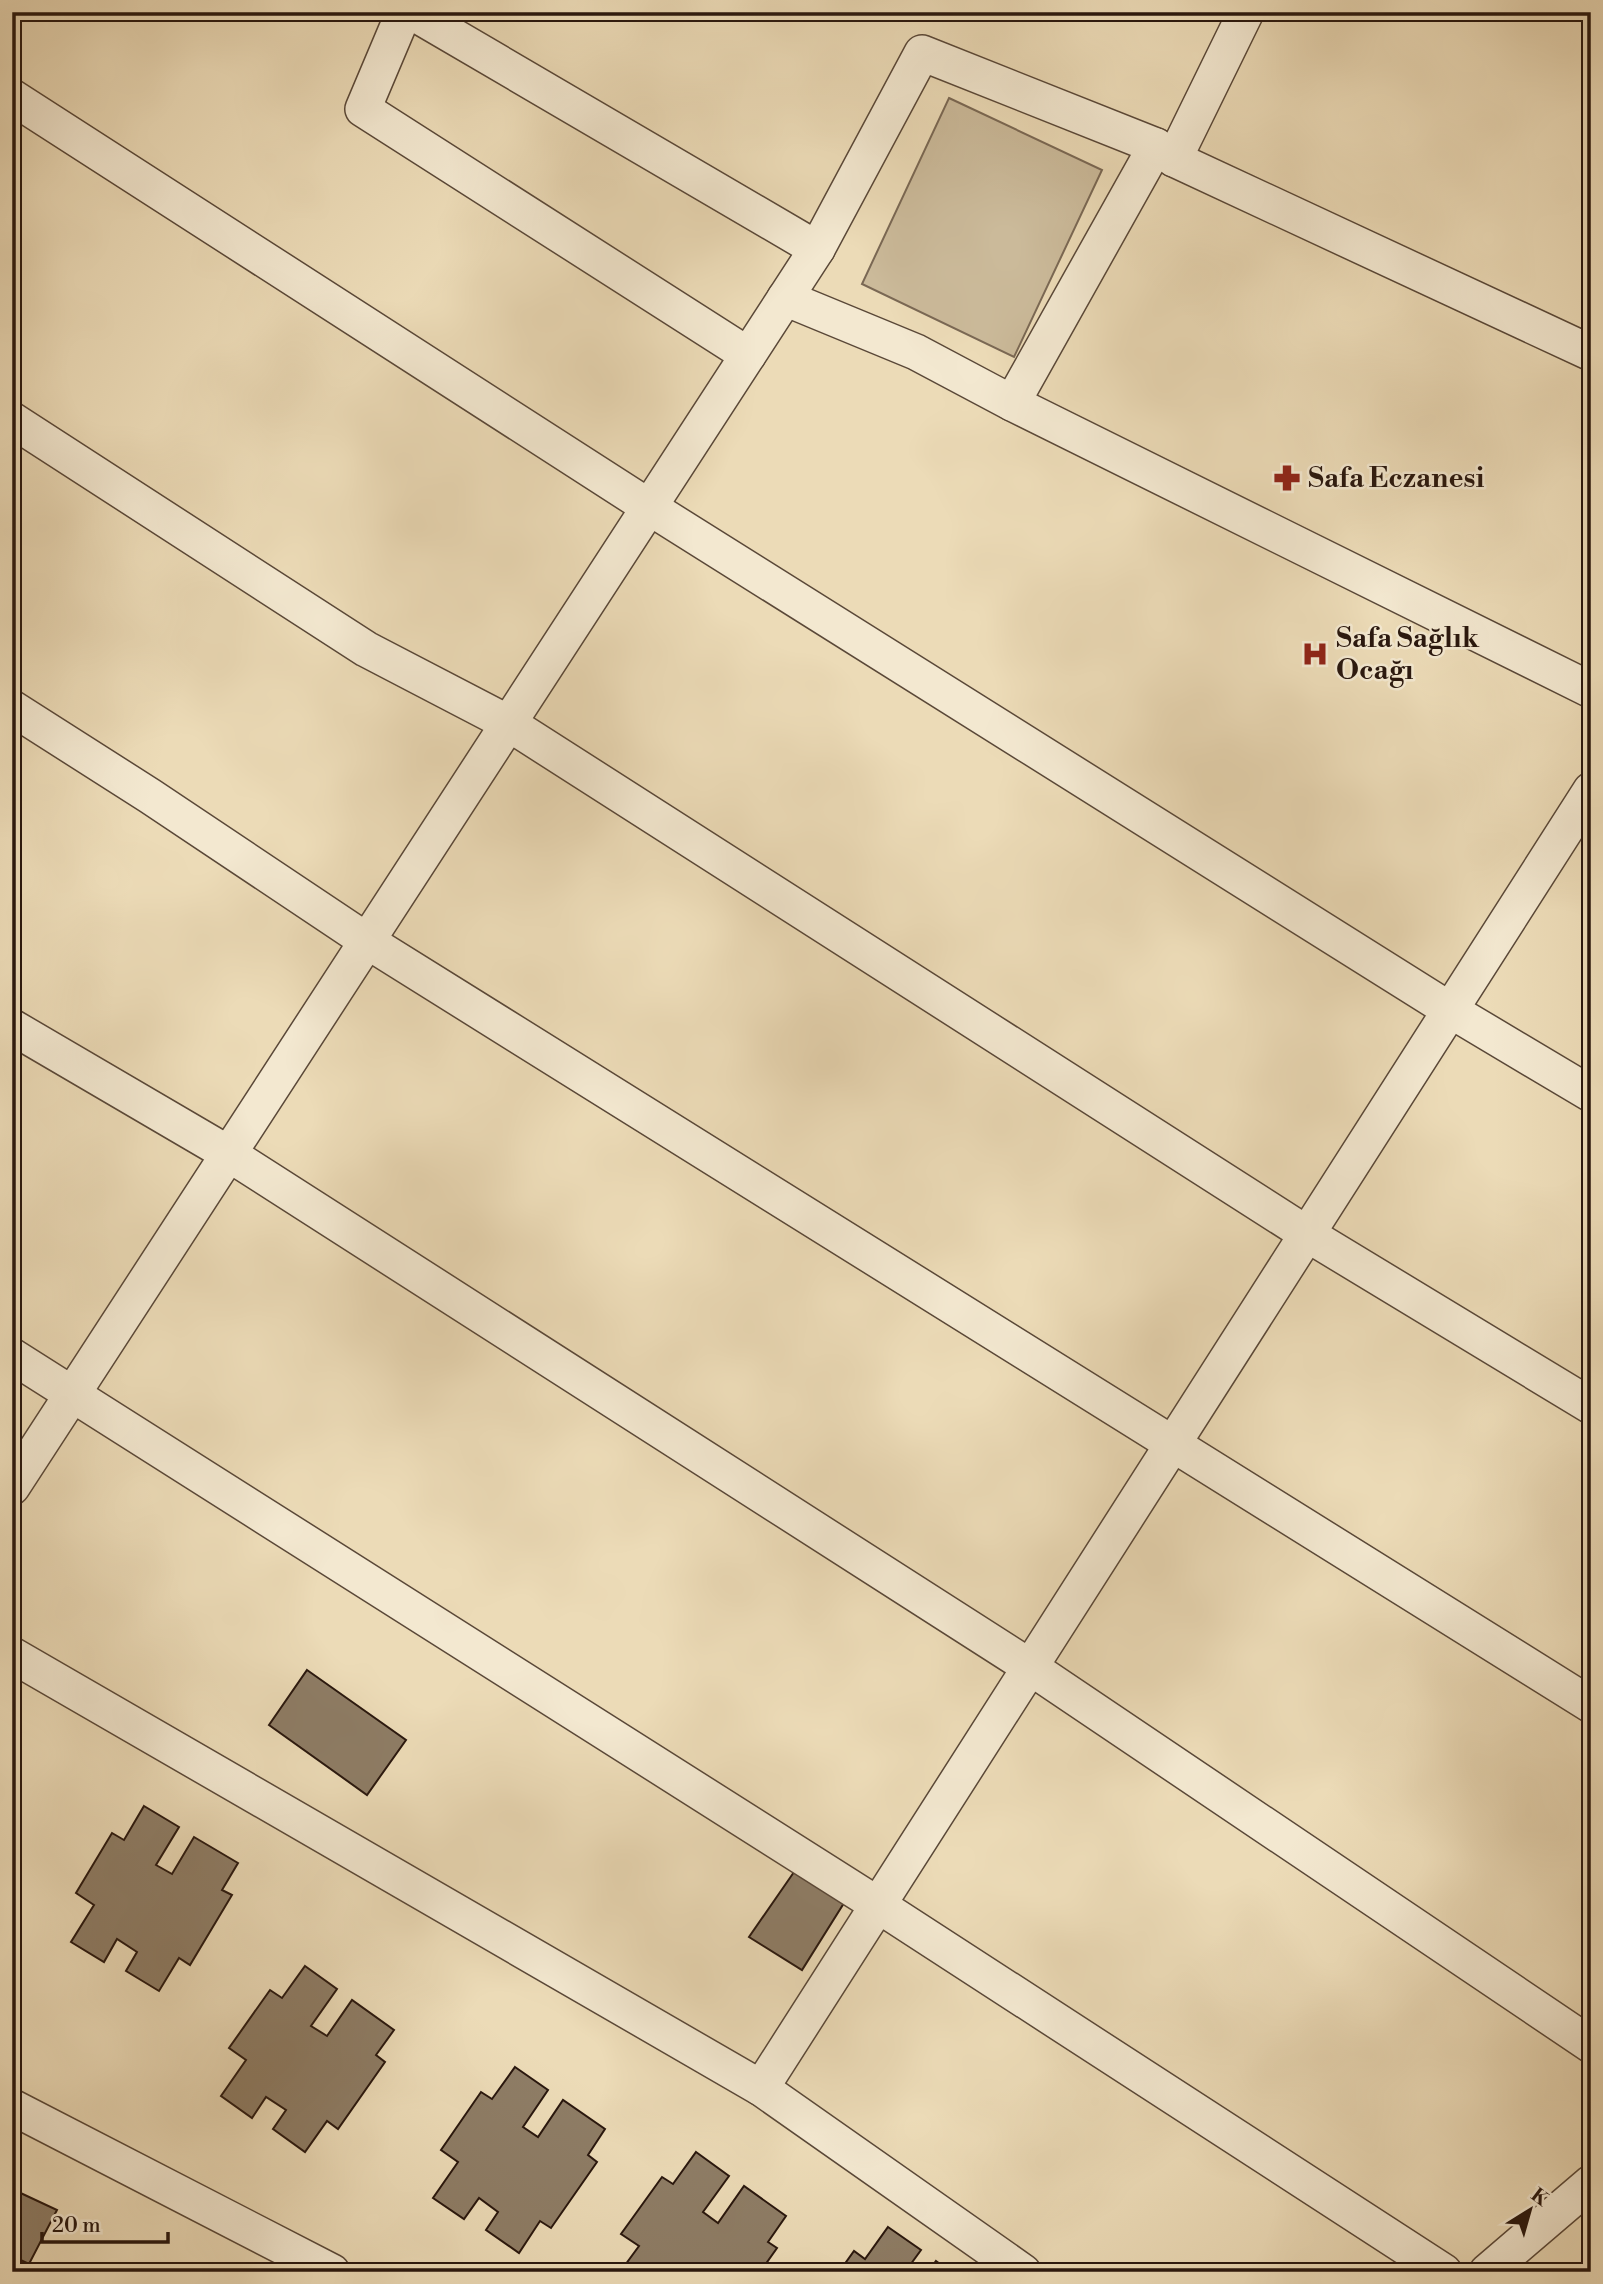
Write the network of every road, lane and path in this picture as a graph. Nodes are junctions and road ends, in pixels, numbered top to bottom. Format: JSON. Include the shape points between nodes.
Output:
{"nodes":[{"id":1,"x":404,"y":12,"type":"edge"},
{"id":2,"x":412,"y":12,"type":"edge"},
{"id":3,"x":1246,"y":12,"type":"edge"},
{"id":4,"x":12,"y":97,"type":"edge"},
{"id":5,"x":1165,"y":153,"type":"junction"},
{"id":6,"x":817,"y":249,"type":"junction"},
{"id":7,"x":785,"y":298,"type":"junction"},
{"id":8,"x":1591,"y":354,"type":"edge"},
{"id":9,"x":748,"y":355,"type":"junction"},
{"id":10,"x":1012,"y":403,"type":"junction"},
{"id":11,"x":12,"y":420,"type":"edge"},
{"id":12,"x":649,"y":507,"type":"junction"},
{"id":13,"x":1591,"y":690,"type":"edge"},
{"id":14,"x":12,"y":708,"type":"edge"},
{"id":15,"x":508,"y":723,"type":"junction"},
{"id":16,"x":1591,"y":790,"type":"edge"},
{"id":17,"x":366,"y":941,"type":"junction"},
{"id":18,"x":1451,"y":1010,"type":"junction"},
{"id":19,"x":12,"y":1027,"type":"edge"},
{"id":20,"x":1591,"y":1094,"type":"edge"},
{"id":21,"x":229,"y":1154,"type":"junction"},
{"id":22,"x":1307,"y":1234,"type":"junction"},
{"id":23,"x":12,"y":1356,"type":"edge"},
{"id":24,"x":72,"y":1396,"type":"junction"},
{"id":25,"x":1591,"y":1406,"type":"edge"},
{"id":26,"x":1173,"y":1444,"type":"junction"},
{"id":27,"x":12,"y":1487,"type":"edge"},
{"id":28,"x":12,"y":1655,"type":"edge"},
{"id":29,"x":1030,"y":1667,"type":"junction"},
{"id":30,"x":1591,"y":1705,"type":"edge"},
{"id":31,"x":878,"y":1905,"type":"junction"},
{"id":32,"x":1591,"y":2045,"type":"edge"},
{"id":33,"x":761,"y":2088,"type":"junction"},
{"id":34,"x":12,"y":2107,"type":"edge"},
{"id":35,"x":1591,"y":2183,"type":"edge"},
{"id":36,"x":332,"y":2272,"type":"edge"},
{"id":37,"x":1023,"y":2272,"type":"edge"},
{"id":38,"x":1444,"y":2272,"type":"edge"},
{"id":39,"x":1487,"y":2272,"type":"edge"}],
"edges":[{"from":1,"to":9,"type":"street","via":[[363,109]]},
{"from":2,"to":6,"type":"street"},
{"from":3,"to":5,"type":"street"},
{"from":4,"to":12,"type":"street"},
{"from":5,"to":6,"type":"street","via":[[922,53]]},
{"from":5,"to":8,"type":"street"},
{"from":5,"to":10,"type":"street"},
{"from":6,"to":7,"type":"street"},
{"from":7,"to":9,"type":"street"},
{"from":7,"to":10,"type":"street","via":[[916,352]]},
{"from":9,"to":12,"type":"street"},
{"from":10,"to":13,"type":"street"},
{"from":11,"to":15,"type":"street","via":[[366,649]]},
{"from":12,"to":15,"type":"street"},
{"from":12,"to":18,"type":"street"},
{"from":14,"to":17,"type":"street"},
{"from":15,"to":17,"type":"street"},
{"from":15,"to":22,"type":"street"},
{"from":16,"to":18,"type":"street"},
{"from":17,"to":21,"type":"street"},
{"from":17,"to":26,"type":"street"},
{"from":18,"to":20,"type":"street"},
{"from":18,"to":22,"type":"street"},
{"from":19,"to":21,"type":"street"},
{"from":21,"to":24,"type":"street"},
{"from":21,"to":29,"type":"street"},
{"from":22,"to":25,"type":"street"},
{"from":22,"to":26,"type":"street"},
{"from":23,"to":24,"type":"street"},
{"from":24,"to":27,"type":"street"},
{"from":24,"to":31,"type":"street"},
{"from":26,"to":29,"type":"street"},
{"from":26,"to":30,"type":"street"},
{"from":28,"to":33,"type":"street"},
{"from":29,"to":31,"type":"street"},
{"from":29,"to":32,"type":"street"},
{"from":31,"to":33,"type":"street"},
{"from":31,"to":38,"type":"street"},
{"from":33,"to":37,"type":"street"},
{"from":34,"to":36,"type":"street"},
{"from":35,"to":39,"type":"street"}]}
